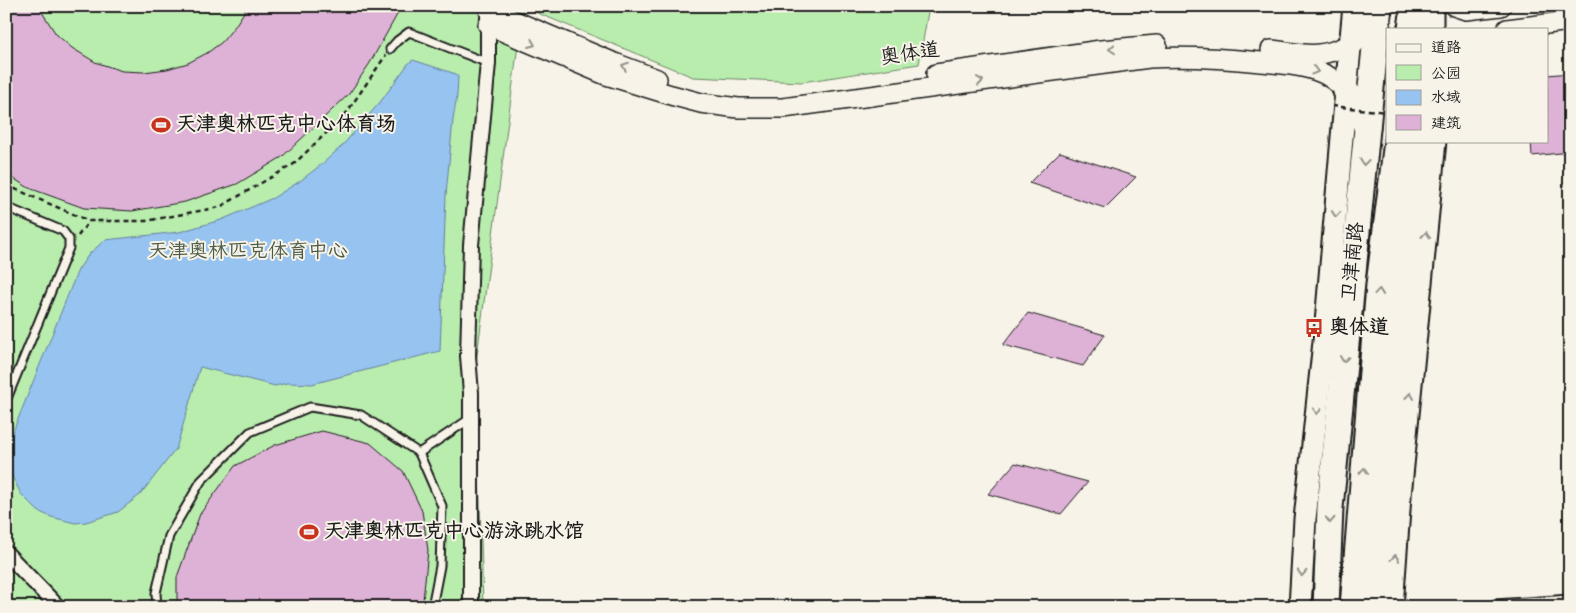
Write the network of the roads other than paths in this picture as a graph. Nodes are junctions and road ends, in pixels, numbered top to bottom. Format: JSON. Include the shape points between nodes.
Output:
{"nodes":[{"id":1,"x":1354,"y":6,"type":"edge"},
{"id":2,"x":1414,"y":6,"type":"edge"},
{"id":3,"x":1423,"y":6,"type":"edge"},
{"id":4,"x":1432,"y":6,"type":"edge"},
{"id":5,"x":1454,"y":6,"type":"edge"},
{"id":6,"x":1501,"y":6,"type":"edge"},
{"id":7,"x":1379,"y":8,"type":"edge"},
{"id":8,"x":489,"y":14,"type":"edge"},
{"id":9,"x":1570,"y":21,"type":"edge"},
{"id":10,"x":1411,"y":28,"type":"edge"},
{"id":11,"x":1422,"y":28,"type":"edge"},
{"id":12,"x":1432,"y":28,"type":"edge"},
{"id":13,"x":1514,"y":28,"type":"edge"},
{"id":14,"x":1350,"y":44,"type":"junction"},
{"id":15,"x":390,"y":49,"type":"road end"},
{"id":16,"x":488,"y":63,"type":"junction"},
{"id":17,"x":1339,"y":99,"type":"junction"},
{"id":18,"x":1367,"y":128,"type":"junction"},
{"id":19,"x":1416,"y":143,"type":"edge"},
{"id":20,"x":6,"y":207,"type":"edge"},
{"id":21,"x":6,"y":401,"type":"edge"},
{"id":22,"x":471,"y":418,"type":"junction"},
{"id":23,"x":419,"y":453,"type":"junction"},
{"id":24,"x":6,"y":553,"type":"edge"},
{"id":25,"x":1570,"y":599,"type":"edge"},
{"id":26,"x":58,"y":607,"type":"edge"},
{"id":27,"x":157,"y":607,"type":"edge"},
{"id":28,"x":432,"y":607,"type":"edge"},
{"id":29,"x":471,"y":607,"type":"edge"},
{"id":30,"x":1300,"y":607,"type":"edge"},
{"id":31,"x":1326,"y":607,"type":"edge"},
{"id":32,"x":1353,"y":607,"type":"edge"},
{"id":33,"x":1374,"y":607,"type":"edge"},
{"id":34,"x":1392,"y":607,"type":"edge"},
{"id":35,"x":1494,"y":607,"type":"edge"}],
"edges":[{"from":1,"to":14,"type":"main road"},
{"from":2,"to":10,"type":"highway"},
{"from":3,"to":11,"type":"highway"},
{"from":4,"to":12,"type":"main road"},
{"from":5,"to":6,"type":"street","via":[[1466,10]]},
{"from":7,"to":14,"type":"highway"},
{"from":7,"to":18,"type":"highway","name":"卫津南路"},
{"from":14,"to":8,"type":"street","name":"奥体道","one_way":true,"via":[[1337,51],[1309,55],[1193,44],[1120,48],[786,96],[759,97],[699,91],[660,80]]},
{"from":8,"to":16,"type":"street"},
{"from":8,"to":17,"type":"street","one_way":true,"via":[[606,75],[701,103],[738,108],[783,108],[1149,58],[1182,57],[1305,68],[1336,81]]},
{"from":9,"to":13,"type":"street"},
{"from":14,"to":17,"type":"main road"},
{"from":15,"to":16,"type":"lane","via":[[409,32]]},
{"from":16,"to":22,"type":"street","via":[[471,245],[468,356]]},
{"from":17,"to":18,"type":"highway","via":[[1361,114]]},
{"from":17,"to":30,"type":"main road","one_way":true,"via":[[1326,324],[1305,519]]},
{"from":18,"to":31,"type":"highway","name":"卫津南路","one_way":true,"via":[[1330,508]]},
{"from":32,"to":19,"type":"highway","name":"卫津南路","one_way":true,"via":[[1379,285]]},
{"from":19,"to":33,"type":"highway","via":[[1396,334]]},
{"from":34,"to":19,"type":"main road","one_way":true},
{"from":20,"to":21,"type":"lane","via":[[63,231],[69,239],[69,248]]},
{"from":22,"to":23,"type":"lane"},
{"from":22,"to":29,"type":"street"},
{"from":23,"to":27,"type":"lane","via":[[361,414],[310,407],[250,432],[201,481],[169,536],[156,592]]},
{"from":23,"to":28,"type":"lane","via":[[442,506],[440,566]]},
{"from":24,"to":26,"type":"street"},
{"from":25,"to":35,"type":"lane","via":[[1495,604]]}]}
